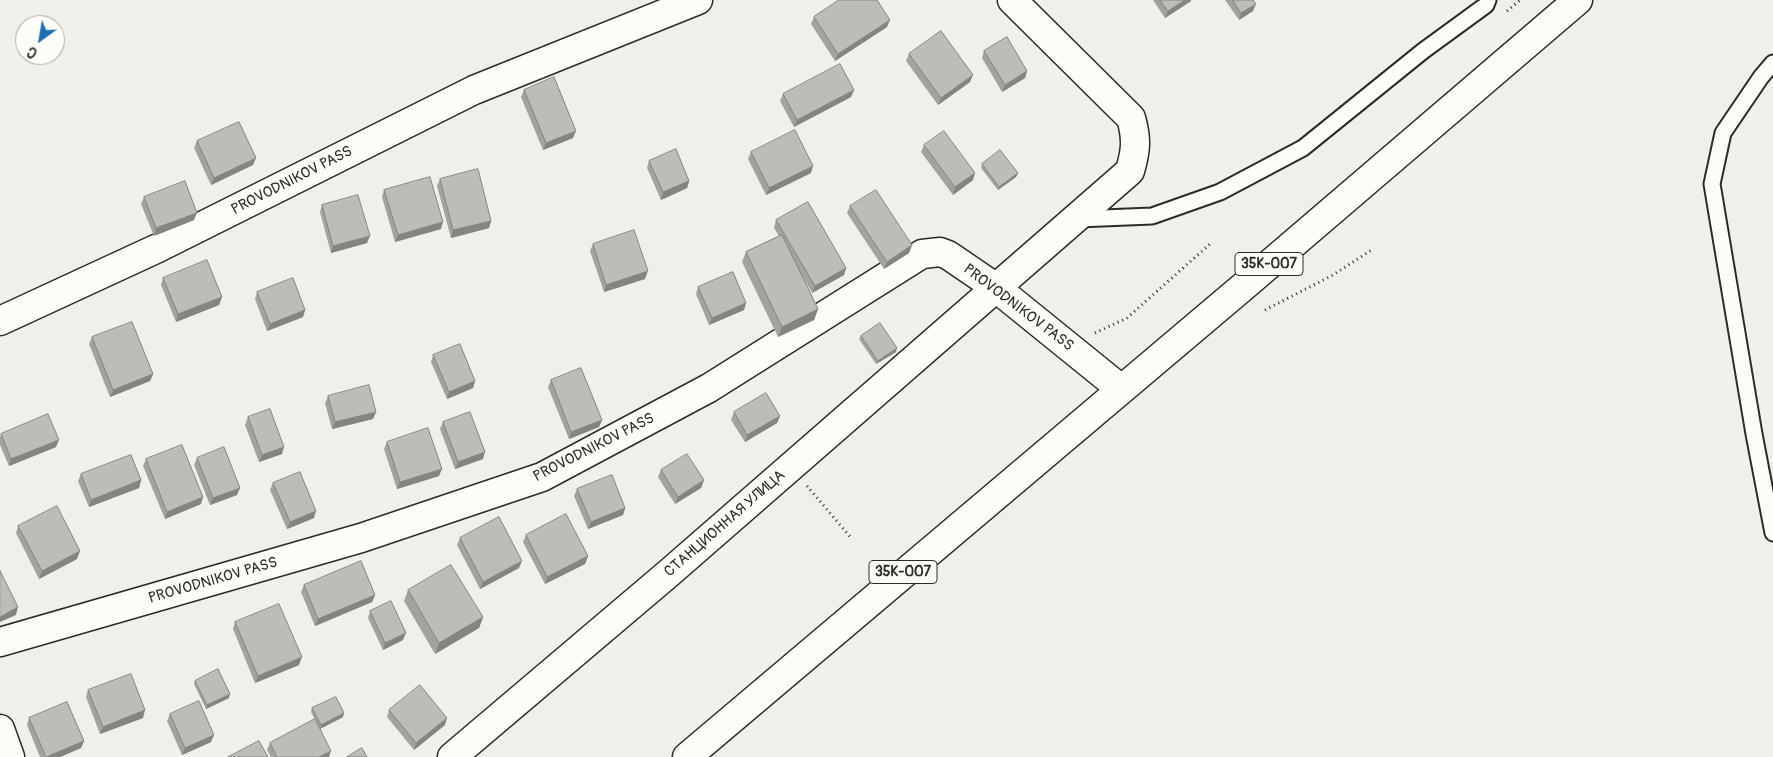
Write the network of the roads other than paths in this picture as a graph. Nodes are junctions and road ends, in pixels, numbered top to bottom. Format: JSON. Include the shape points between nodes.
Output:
{"nodes":[{"id":1,"x":698,"y":0,"type":"edge"},
{"id":2,"x":1012,"y":0,"type":"edge"},
{"id":3,"x":1488,"y":0,"type":"edge"},
{"id":4,"x":1578,"y":0,"type":"edge"},
{"id":5,"x":1773,"y":63,"type":"edge"},
{"id":6,"x":1074,"y":219,"type":"junction"},
{"id":7,"x":995,"y":287,"type":"junction"},
{"id":8,"x":0,"y":321,"type":"edge"},
{"id":9,"x":1121,"y":389,"type":"junction"},
{"id":10,"x":1773,"y":533,"type":"edge"},
{"id":11,"x":0,"y":642,"type":"edge"},
{"id":12,"x":0,"y":729,"type":"edge"},
{"id":13,"x":10,"y":757,"type":"edge"},
{"id":14,"x":452,"y":757,"type":"edge"},
{"id":15,"x":687,"y":757,"type":"edge"}],
"edges":[{"from":1,"to":8,"type":"street","name":"PROVODNIKOV PASS","via":[[474,90],[158,248]]},
{"from":2,"to":6,"type":"street","name":"СТАНЦИОННАЯ УЛИЦА","via":[[1131,118],[1136,135],[1130,171]]},
{"from":3,"to":6,"type":"lane","via":[[1486,5],[1423,51],[1303,148],[1287,157],[1220,192],[1152,216]]},
{"from":4,"to":9,"type":"street","number":"35К-007"},
{"from":5,"to":10,"type":"lane","via":[[1723,133],[1712,184]]},
{"from":6,"to":7,"type":"street","name":"СТАНЦИОННАЯ УЛИЦА"},
{"from":7,"to":9,"type":"street","name":"PROVODNIKOV PASS"},
{"from":7,"to":11,"type":"street","name":"PROVODNIKOV PASS","via":[[948,255],[922,254],[709,388],[542,477],[361,538]]},
{"from":7,"to":14,"type":"street","name":"СТАНЦИОННАЯ УЛИЦА","via":[[669,573]]},
{"from":9,"to":15,"type":"street","number":"35К-007"},
{"from":12,"to":13,"type":"street"}]}
